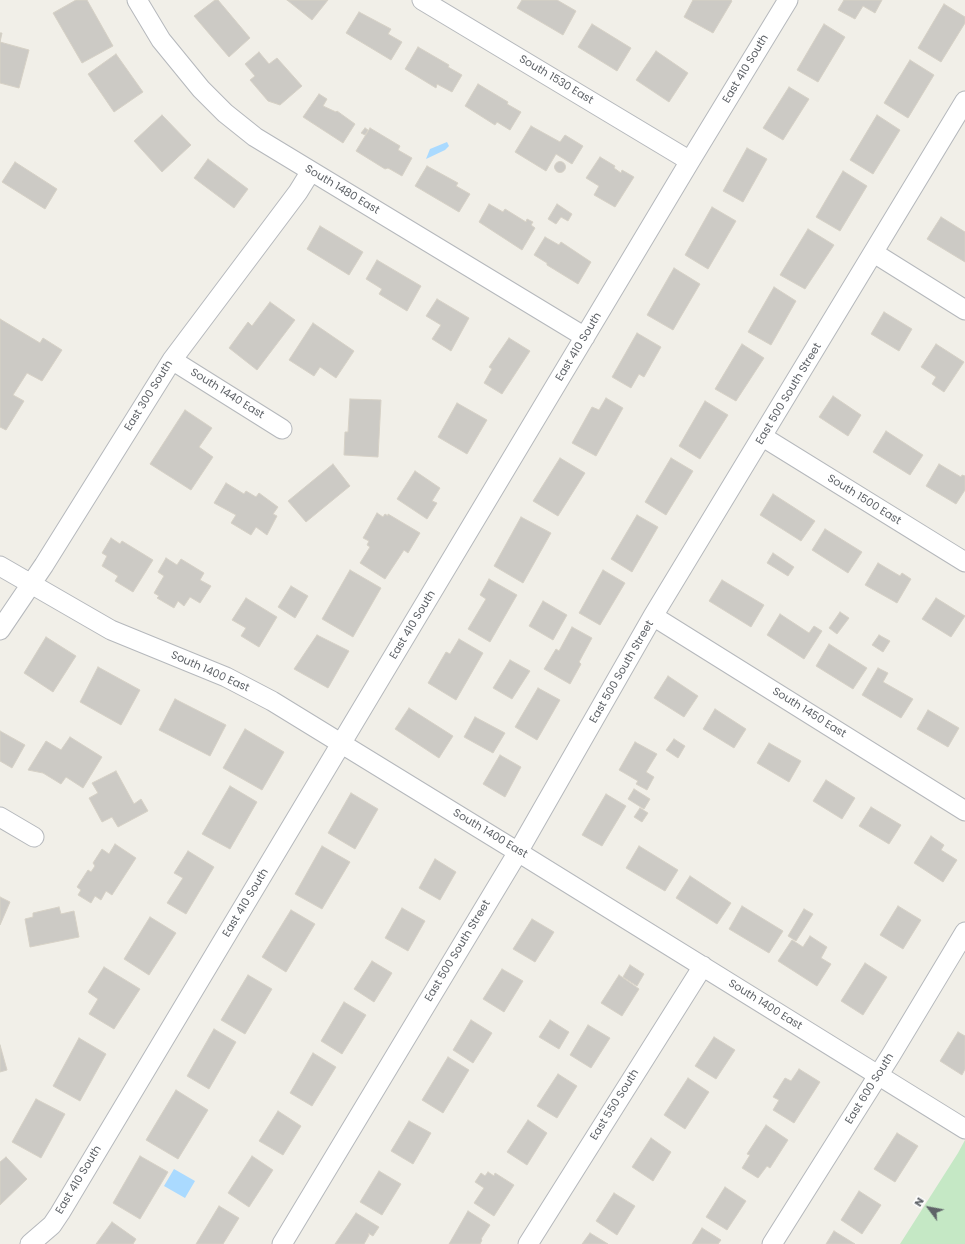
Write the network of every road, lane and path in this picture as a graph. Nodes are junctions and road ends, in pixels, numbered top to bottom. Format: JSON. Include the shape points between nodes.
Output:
{"nodes":[{"id":1,"x":137,"y":0,"type":"edge"},
{"id":2,"x":422,"y":0,"type":"edge"},
{"id":3,"x":788,"y":0,"type":"edge"},
{"id":4,"x":965,"y":101,"type":"edge"},
{"id":5,"x":690,"y":161,"type":"junction"},
{"id":6,"x":311,"y":171,"type":"junction"},
{"id":7,"x":874,"y":253,"type":"junction"},
{"id":8,"x":965,"y":310,"type":"edge"},
{"id":9,"x":585,"y":337,"type":"junction"},
{"id":10,"x":172,"y":360,"type":"junction"},
{"id":11,"x":282,"y":429,"type":"dead end"},
{"id":12,"x":763,"y":437,"type":"junction"},
{"id":13,"x":965,"y":562,"type":"edge"},
{"id":14,"x":0,"y":566,"type":"edge"},
{"id":15,"x":30,"y":584,"type":"junction"},
{"id":16,"x":654,"y":616,"type":"junction"},
{"id":17,"x":0,"y":630,"type":"edge"},
{"id":18,"x":342,"y":744,"type":"junction"},
{"id":19,"x":965,"y":810,"type":"edge"},
{"id":20,"x":0,"y":817,"type":"edge"},
{"id":21,"x":34,"y":837,"type":"dead end"},
{"id":22,"x":518,"y":852,"type":"junction"},
{"id":23,"x":965,"y":932,"type":"edge"},
{"id":24,"x":703,"y":966,"type":"junction"},
{"id":25,"x":878,"y":1076,"type":"junction"},
{"id":26,"x":965,"y":1129,"type":"edge"},
{"id":27,"x":30,"y":1244,"type":"edge"},
{"id":28,"x":282,"y":1244,"type":"edge"},
{"id":29,"x":528,"y":1244,"type":"edge"},
{"id":30,"x":772,"y":1244,"type":"edge"}],
"edges":[{"from":1,"to":6,"type":"street","name":"South 1480 East","via":[[161,40],[205,93],[255,137]]},
{"from":2,"to":5,"type":"street","name":"South 1530 East"},
{"from":3,"to":5,"type":"street","name":"East 410 South"},
{"from":4,"to":7,"type":"street","name":"East 500 South Street"},
{"from":5,"to":9,"type":"street","name":"East 410 South"},
{"from":6,"to":9,"type":"street","name":"South 1480 East"},
{"from":6,"to":10,"type":"street","name":"East 300 South"},
{"from":7,"to":8,"type":"street"},
{"from":7,"to":12,"type":"street","name":"East 500 South Street"},
{"from":9,"to":18,"type":"street","name":"East 410 South"},
{"from":10,"to":11,"type":"street","name":"South 1440 East"},
{"from":10,"to":15,"type":"street","name":"East 300 South"},
{"from":12,"to":13,"type":"street","name":"South 1500 East"},
{"from":12,"to":16,"type":"street","name":"East 500 South Street"},
{"from":14,"to":15,"type":"street","name":"South 1400 East"},
{"from":15,"to":17,"type":"street","name":"East 300 South"},
{"from":15,"to":18,"type":"street","name":"South 1400 East","via":[[111,630],[226,677],[272,701]]},
{"from":16,"to":19,"type":"street","name":"South 1450 East"},
{"from":16,"to":22,"type":"street","name":"East 500 South Street"},
{"from":18,"to":22,"type":"street","name":"South 1400 East"},
{"from":18,"to":27,"type":"street","name":"East 410 South","via":[[52,1225]]},
{"from":20,"to":21,"type":"street"},
{"from":22,"to":24,"type":"street","name":"South 1400 East"},
{"from":22,"to":28,"type":"street","name":"East 500 South Street"},
{"from":23,"to":25,"type":"street","name":"East 600 South"},
{"from":24,"to":25,"type":"street","name":"South 1400 East"},
{"from":24,"to":29,"type":"street","name":"East 550 South"},
{"from":25,"to":26,"type":"street","name":"South 1400 East"},
{"from":25,"to":30,"type":"street","name":"East 600 South"}]}
